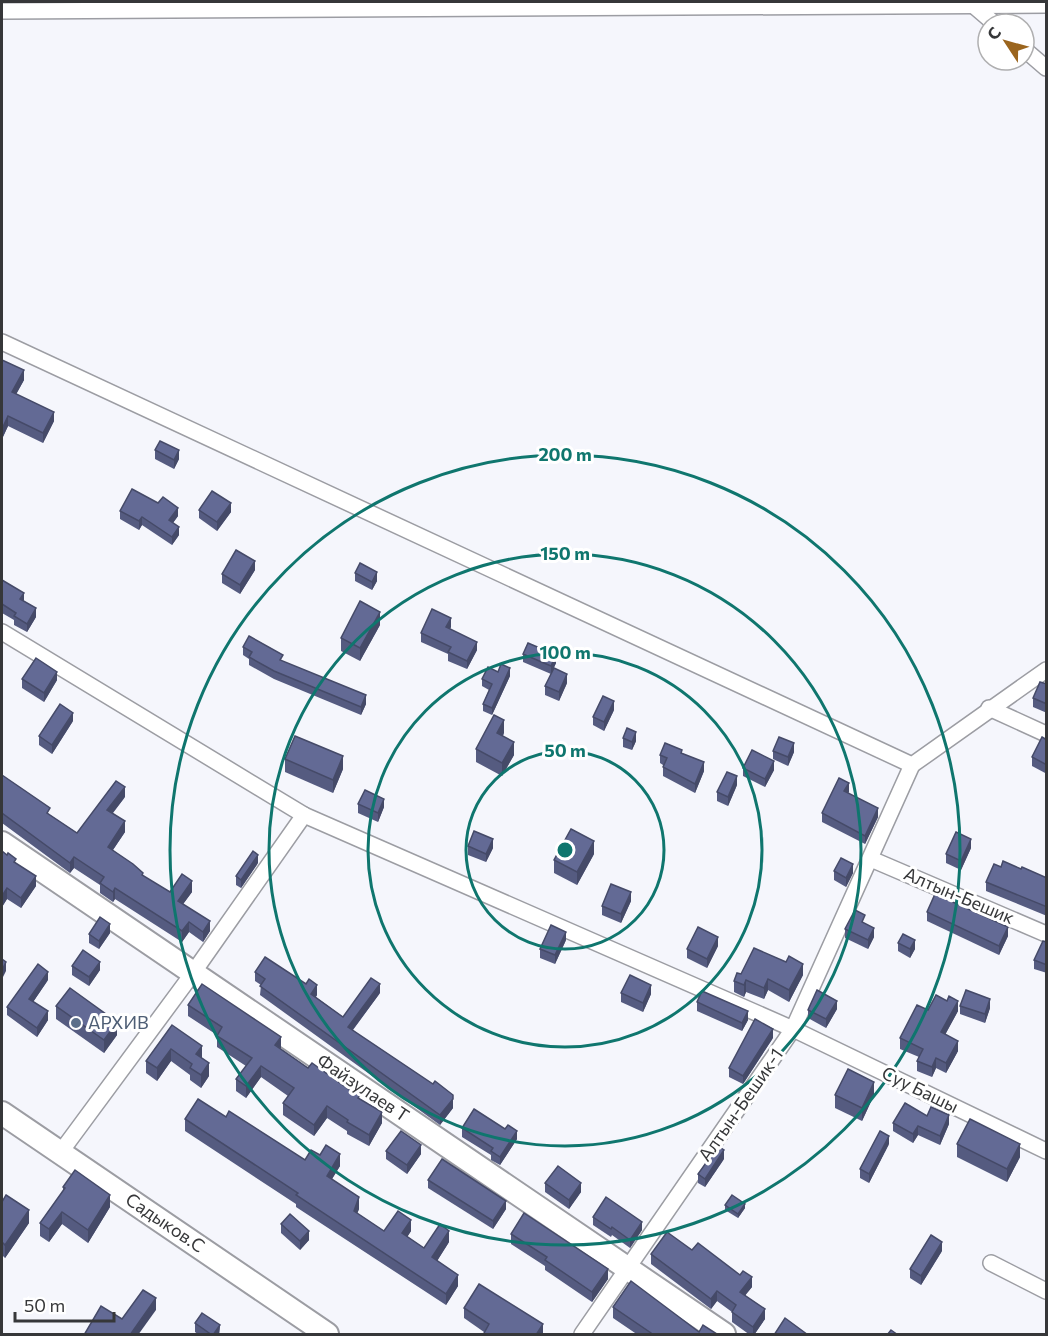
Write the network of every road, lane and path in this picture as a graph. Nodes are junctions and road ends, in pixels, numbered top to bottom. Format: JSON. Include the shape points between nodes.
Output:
{"nodes":[{"id":1,"x":1047,"y":5,"type":"edge"},
{"id":2,"x":974,"y":6,"type":"junction"},
{"id":3,"x":2,"y":11,"type":"edge"},
{"id":4,"x":981,"y":12,"type":"edge"},
{"id":5,"x":2,"y":342,"type":"edge"},
{"id":6,"x":2,"y":632,"type":"edge"},
{"id":7,"x":1047,"y":670,"type":"edge"},
{"id":8,"x":989,"y":708,"type":"junction"},
{"id":9,"x":1047,"y":734,"type":"edge"},
{"id":10,"x":912,"y":765,"type":"junction"},
{"id":11,"x":304,"y":815,"type":"junction"},
{"id":12,"x":2,"y":843,"type":"edge"},
{"id":13,"x":871,"y":858,"type":"junction"},
{"id":14,"x":1047,"y":934,"type":"edge"},
{"id":15,"x":193,"y":973,"type":"junction"},
{"id":16,"x":794,"y":1029,"type":"junction"},
{"id":17,"x":2,"y":1113,"type":"edge"},
{"id":18,"x":1047,"y":1151,"type":"edge"},
{"id":19,"x":60,"y":1153,"type":"junction"},
{"id":20,"x":991,"y":1263,"type":"dead end"},
{"id":21,"x":628,"y":1267,"type":"junction"},
{"id":22,"x":1047,"y":1291,"type":"edge"},
{"id":23,"x":327,"y":1335,"type":"edge"},
{"id":24,"x":582,"y":1335,"type":"edge"},
{"id":25,"x":724,"y":1335,"type":"edge"}],
"edges":[{"from":1,"to":2,"type":"street"},
{"from":2,"to":3,"type":"street"},
{"from":2,"to":4,"type":"street"},
{"from":5,"to":10,"type":"street"},
{"from":6,"to":11,"type":"street","name":"Суу Башы"},
{"from":7,"to":8,"type":"street"},
{"from":8,"to":9,"type":"street"},
{"from":8,"to":10,"type":"street"},
{"from":10,"to":13,"type":"street","name":"Алтын-Бешик-1"},
{"from":11,"to":15,"type":"street"},
{"from":11,"to":16,"type":"street","name":"Суу Башы"},
{"from":12,"to":15,"type":"street","name":"Файзулаев Т"},
{"from":13,"to":14,"type":"street","name":"Алтын-Бешик"},
{"from":13,"to":16,"type":"street","name":"Алтын-Бешик-1"},
{"from":15,"to":19,"type":"street"},
{"from":15,"to":21,"type":"street","name":"Файзулаев Т"},
{"from":16,"to":18,"type":"street","name":"Суу Башы"},
{"from":16,"to":21,"type":"street","name":"Алтын-Бешик-1"},
{"from":17,"to":19,"type":"street","name":"Садыков.С"},
{"from":19,"to":23,"type":"street","name":"Садыков.С"},
{"from":20,"to":22,"type":"street"},
{"from":21,"to":24,"type":"street","name":"Алтын-Бешик-1"},
{"from":21,"to":25,"type":"street","name":"Файзулаев Т"}]}
